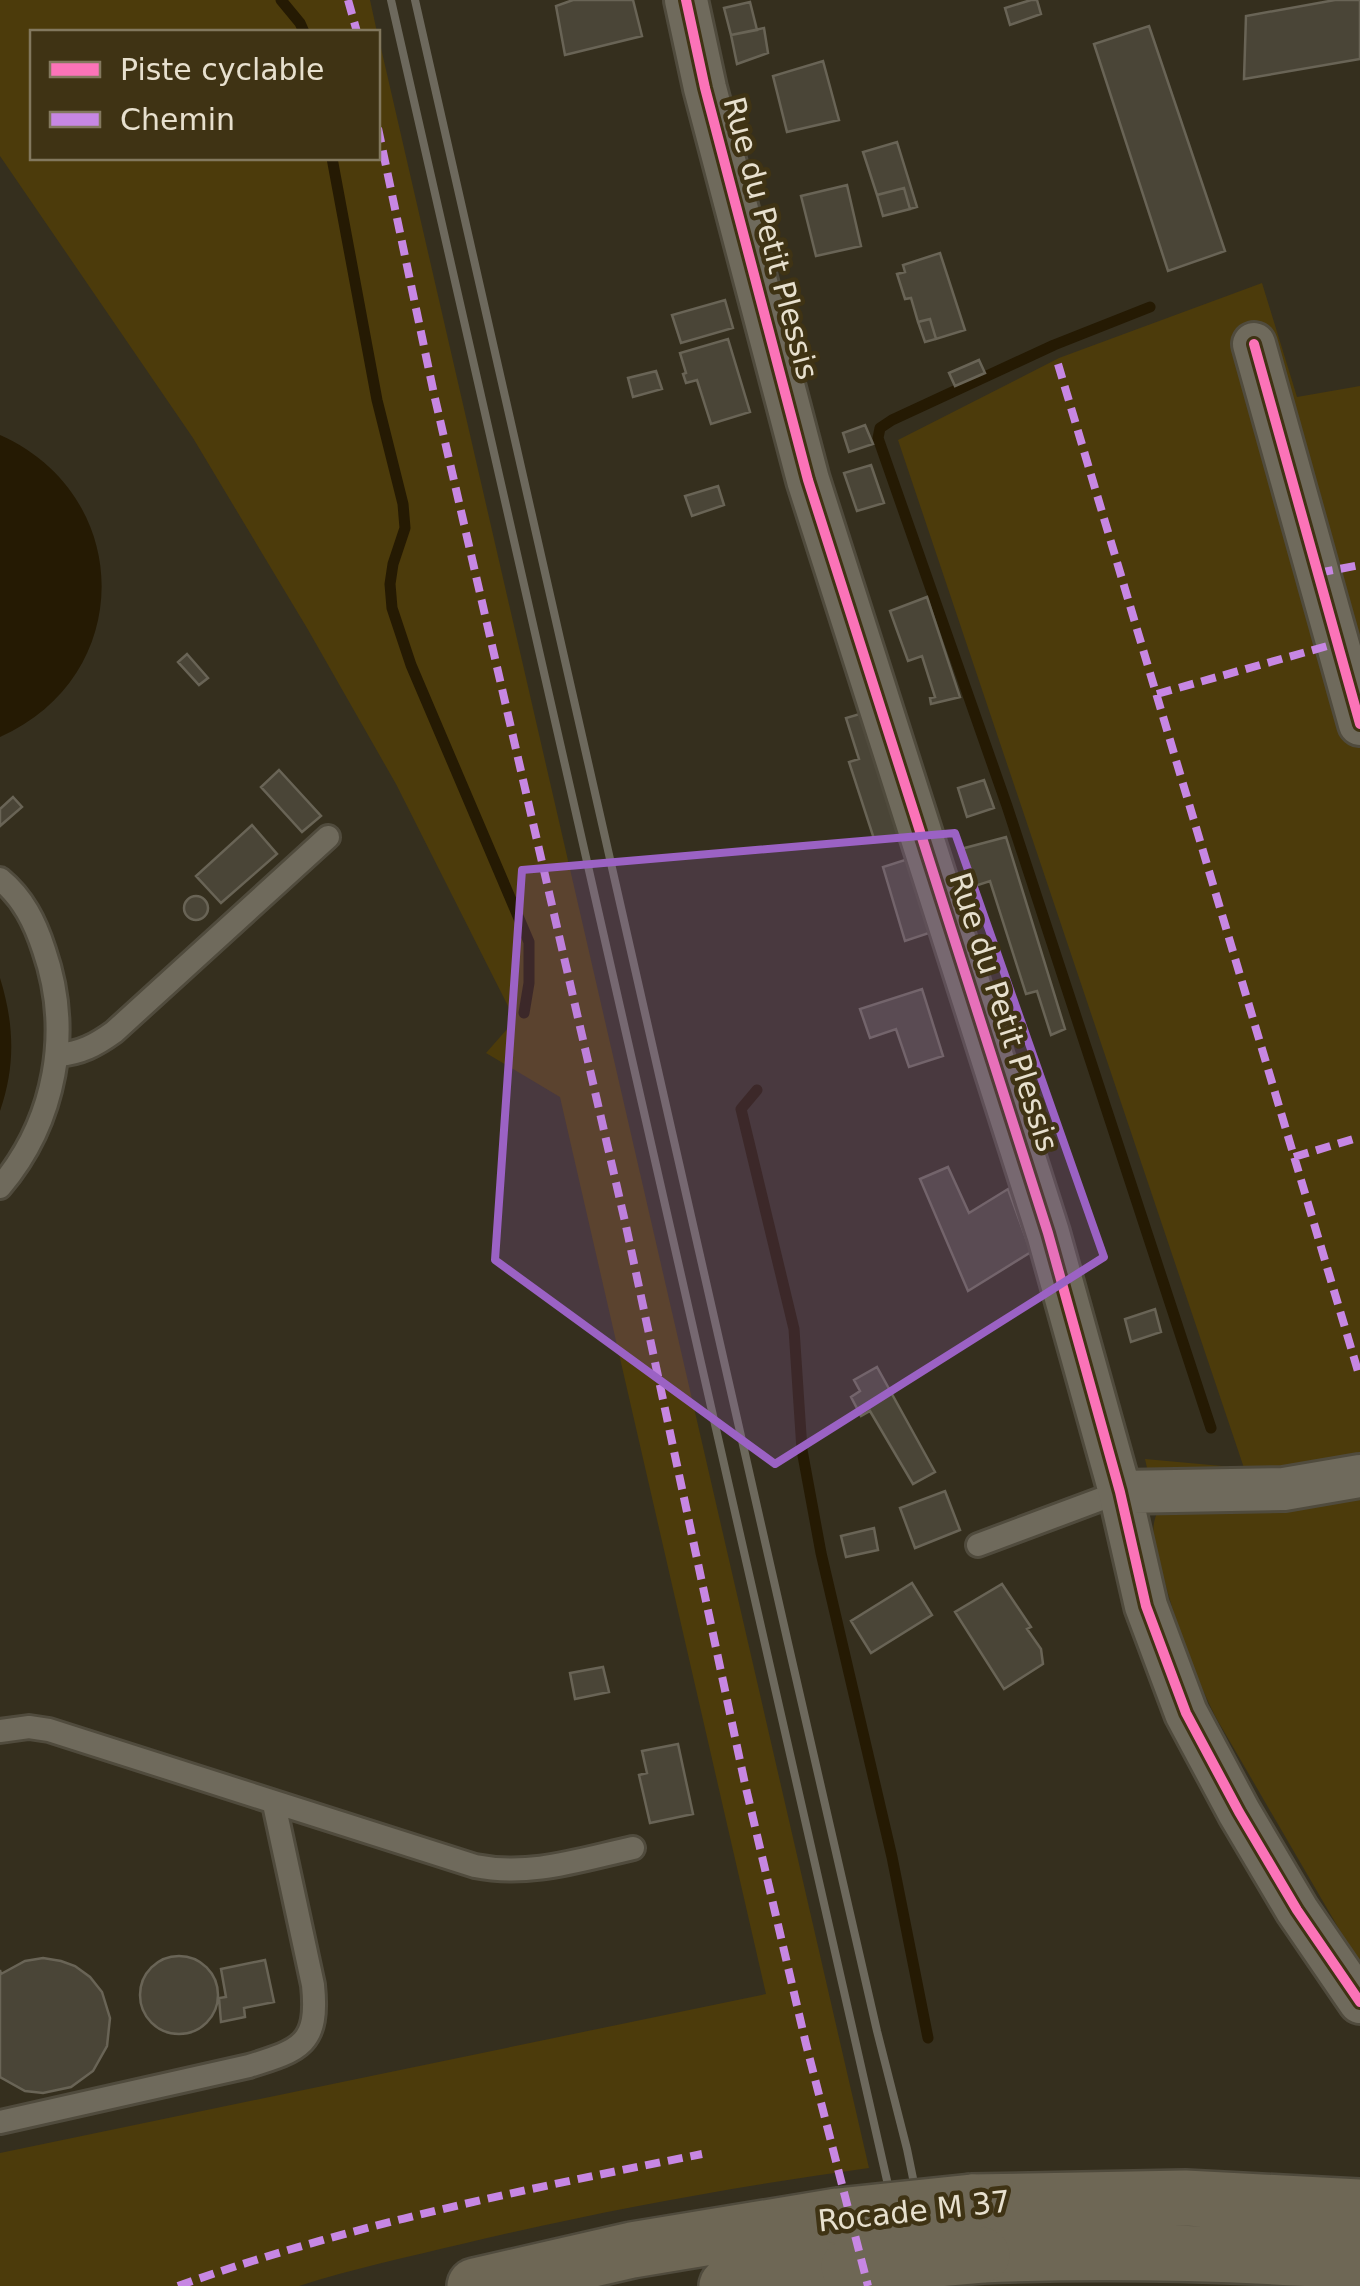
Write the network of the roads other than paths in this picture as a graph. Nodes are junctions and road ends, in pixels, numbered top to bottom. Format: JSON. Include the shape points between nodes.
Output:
{"nodes":[{"id":1,"x":686,"y":0,"type":"edge"},
{"id":2,"x":1254,"y":344,"type":"dead end"},
{"id":3,"x":1360,"y":724,"type":"edge"},
{"id":4,"x":328,"y":837,"type":"dead end"},
{"id":5,"x":0,"y":880,"type":"edge"},
{"id":6,"x":58,"y":1056,"type":"junction"},
{"id":7,"x":0,"y":1187,"type":"edge"},
{"id":8,"x":1360,"y":1476,"type":"edge"},
{"id":9,"x":1120,"y":1492,"type":"junction"},
{"id":10,"x":978,"y":1545,"type":"dead end"},
{"id":11,"x":0,"y":1730,"type":"edge"},
{"id":12,"x":274,"y":1804,"type":"junction"},
{"id":13,"x":632,"y":1848,"type":"dead end"},
{"id":14,"x":1360,"y":2002,"type":"edge"},
{"id":15,"x":0,"y":2122,"type":"edge"},
{"id":16,"x":1360,"y":2207,"type":"edge"},
{"id":17,"x":844,"y":2242,"type":"junction"},
{"id":18,"x":1360,"y":2262,"type":"edge"},
{"id":19,"x":475,"y":2286,"type":"edge"},
{"id":20,"x":727,"y":2286,"type":"edge"}],
"edges":[{"from":1,"to":9,"type":"street","name":"Rue du Petit Plessis","via":[[808,480],[1040,1210]]},
{"from":2,"to":3,"type":"street"},
{"from":4,"to":6,"type":"lane","via":[[114,1032],[78,1054]]},
{"from":5,"to":6,"type":"lane","via":[[26,907],[53,974]]},
{"from":6,"to":7,"type":"lane","via":[[34,1136]]},
{"from":8,"to":9,"type":"street","via":[[1284,1489]]},
{"from":9,"to":10,"type":"lane"},
{"from":9,"to":14,"type":"street","name":"Rue du Petit Plessis","via":[[1146,1606],[1186,1713],[1297,1910]]},
{"from":11,"to":12,"type":"lane","via":[[49,1730]]},
{"from":12,"to":13,"type":"lane","via":[[496,1870],[540,1868]]},
{"from":12,"to":15,"type":"lane","via":[[316,2011],[298,2048],[249,2066]]},
{"from":16,"to":17,"type":"highway","name":"Rocade M 37","bridge":true,"via":[[1186,2198],[972,2202]]},
{"from":17,"to":18,"type":"highway","name":"Rocade M 37","bridge":true,"via":[[982,2254],[1191,2252]]},
{"from":17,"to":19,"type":"highway","name":"Rocade M 37","via":[[632,2250]]},
{"from":17,"to":20,"type":"highway","name":"Rocade M 37"}]}
